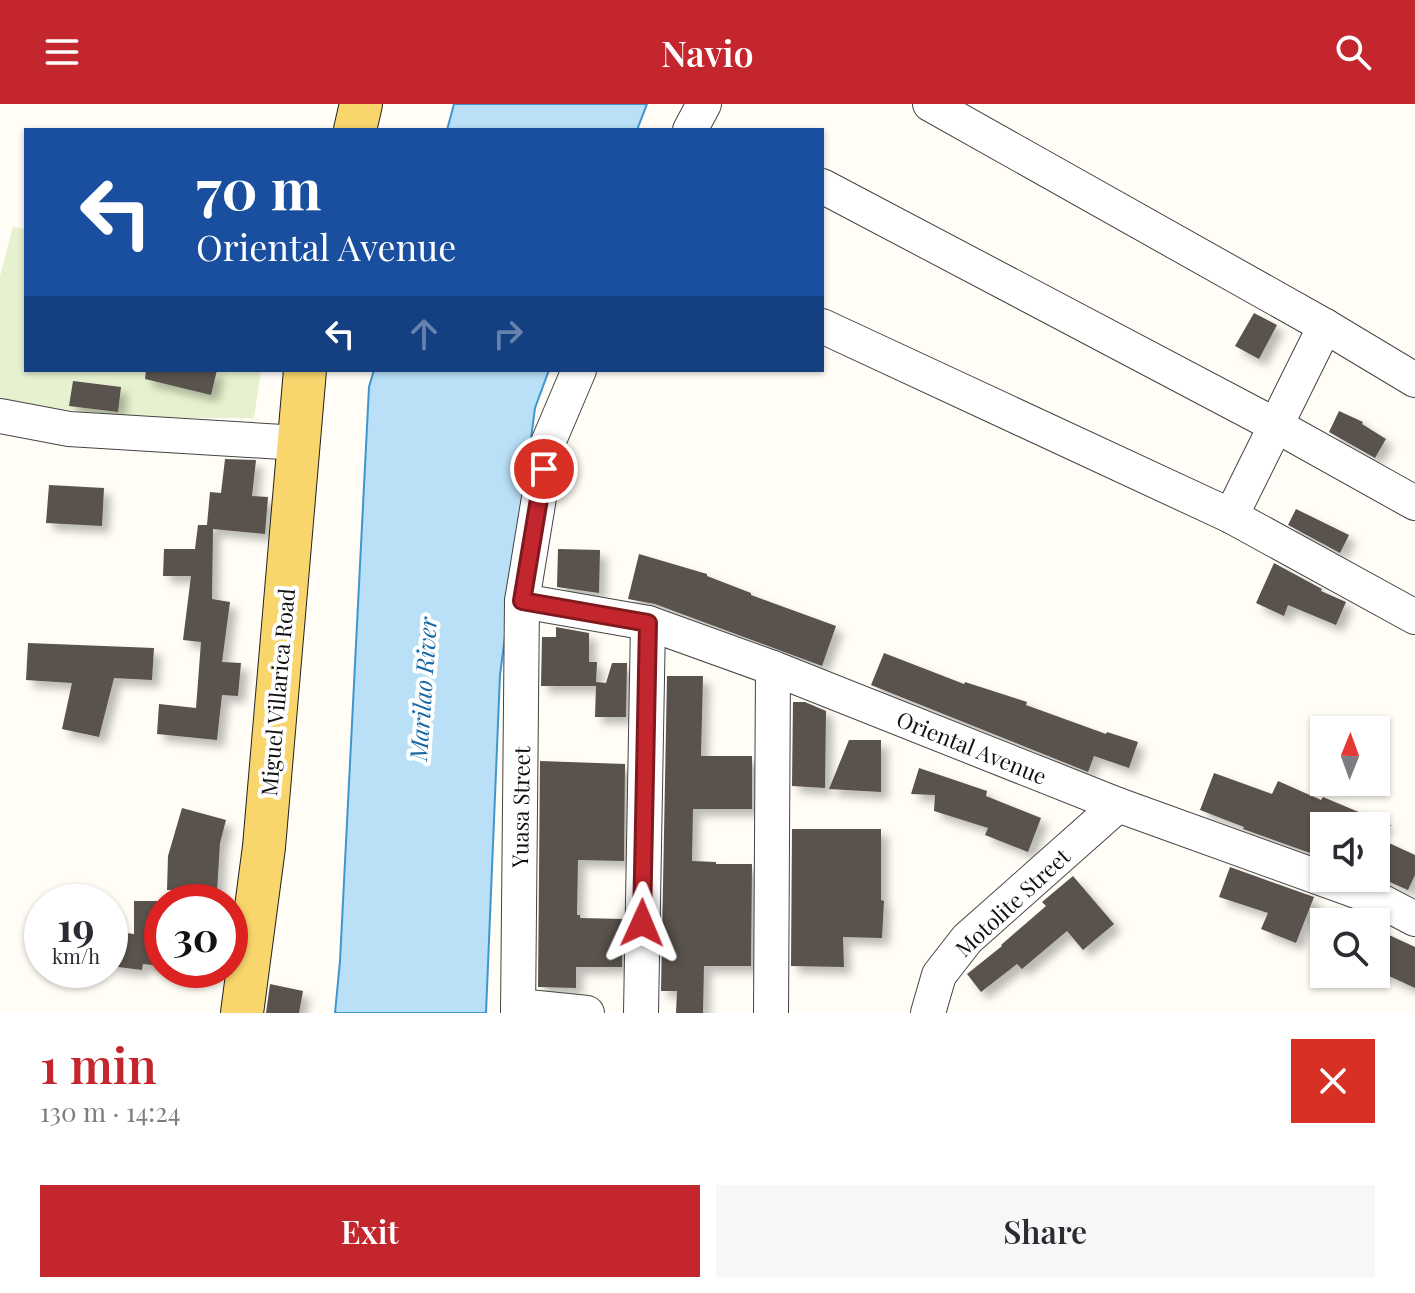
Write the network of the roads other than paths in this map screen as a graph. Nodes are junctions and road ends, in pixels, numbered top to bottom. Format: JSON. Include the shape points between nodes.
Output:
{"nodes":[{"id":1,"x":361,"y":104,"type":"edge"},
{"id":2,"x":930,"y":104,"type":"edge"},
{"id":3,"x":355,"y":128,"type":"edge"},
{"id":4,"x":824,"y":187,"type":"edge"},
{"id":5,"x":1325,"y":326,"type":"junction"},
{"id":6,"x":824,"y":327,"type":"edge"},
{"id":7,"x":305,"y":372,"type":"edge"},
{"id":8,"x":578,"y":372,"type":"edge"},
{"id":9,"x":1415,"y":380,"type":"edge"},
{"id":10,"x":0,"y":416,"type":"edge"},
{"id":11,"x":1277,"y":426,"type":"junction"},
{"id":12,"x":299,"y":443,"type":"junction"},
{"id":13,"x":1415,"y":503,"type":"edge"},
{"id":14,"x":1231,"y":516,"type":"junction"},
{"id":15,"x":522,"y":601,"type":"junction"},
{"id":16,"x":1415,"y":617,"type":"edge"},
{"id":17,"x":648,"y":623,"type":"junction"},
{"id":18,"x":773,"y":668,"type":"junction"},
{"id":19,"x":1118,"y":805,"type":"junction"},
{"id":20,"x":1415,"y":919,"type":"edge"},
{"id":21,"x":518,"y":1010,"type":"edge"},
{"id":22,"x":242,"y":1013,"type":"edge"},
{"id":23,"x":587,"y":1013,"type":"edge"},
{"id":24,"x":641,"y":1013,"type":"edge"},
{"id":25,"x":771,"y":1013,"type":"edge"},
{"id":26,"x":928,"y":1013,"type":"edge"}],
"edges":[{"from":1,"to":3,"type":"main road"},
{"from":2,"to":5,"type":"street"},
{"from":4,"to":11,"type":"street"},
{"from":5,"to":9,"type":"street"},
{"from":5,"to":11,"type":"street"},
{"from":6,"to":14,"type":"street"},
{"from":7,"to":12,"type":"main road","name":"Miguel Villarica Road"},
{"from":8,"to":15,"type":"street","name":"Yuasa Street","via":[[548,443]]},
{"from":10,"to":12,"type":"street","via":[[69,429]]},
{"from":11,"to":13,"type":"street"},
{"from":11,"to":14,"type":"street"},
{"from":12,"to":22,"type":"main road","name":"Miguel Villarica Road","via":[[264,847]]},
{"from":14,"to":16,"type":"street"},
{"from":15,"to":17,"type":"street","name":"Oriental Avenue"},
{"from":15,"to":21,"type":"street","name":"Yuasa Street"},
{"from":17,"to":18,"type":"street","name":"Oriental Avenue"},
{"from":17,"to":24,"type":"street"},
{"from":18,"to":19,"type":"street","name":"Oriental Avenue"},
{"from":18,"to":25,"type":"street"},
{"from":19,"to":20,"type":"street","name":"Oriental Avenue","via":[[1373,897]]},
{"from":19,"to":26,"type":"street","name":"Motolite Street","via":[[967,939],[939,975]]},
{"from":21,"to":23,"type":"street"}]}
